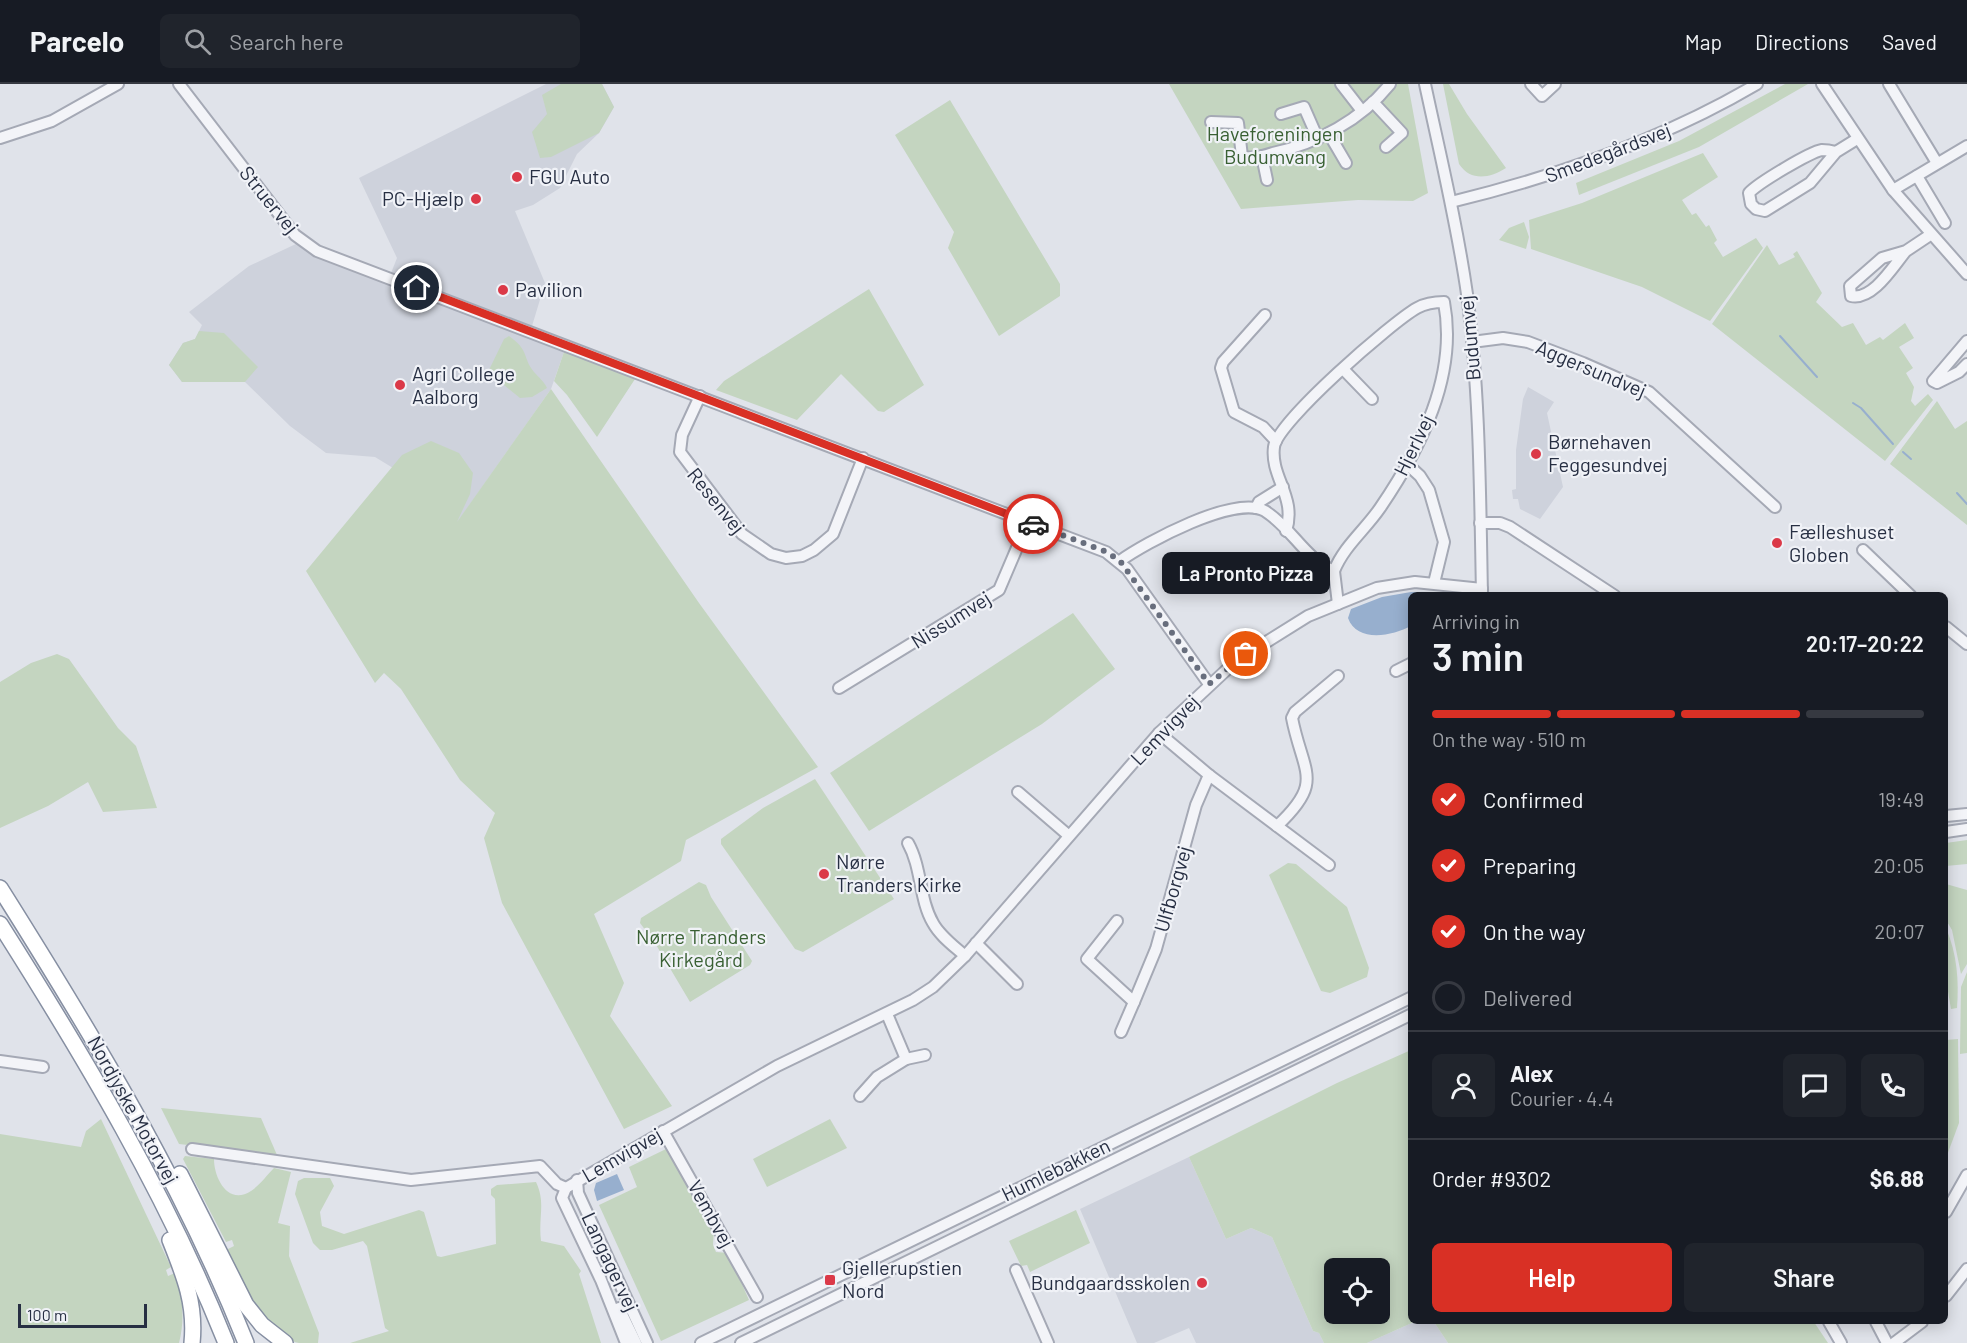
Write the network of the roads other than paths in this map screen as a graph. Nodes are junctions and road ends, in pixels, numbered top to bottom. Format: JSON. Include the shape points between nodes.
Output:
{"nodes":[{"id":1,"x":118,"y":84,"type":"edge"},
{"id":2,"x":179,"y":84,"type":"edge"},
{"id":3,"x":1341,"y":84,"type":"edge"},
{"id":4,"x":1390,"y":84,"type":"edge"},
{"id":5,"x":1425,"y":84,"type":"edge"},
{"id":6,"x":1531,"y":84,"type":"edge"},
{"id":7,"x":1555,"y":84,"type":"edge"},
{"id":8,"x":1757,"y":84,"type":"edge"},
{"id":9,"x":1822,"y":84,"type":"edge"},
{"id":10,"x":1889,"y":84,"type":"edge"},
{"id":11,"x":1374,"y":102,"type":"junction"},
{"id":12,"x":1362,"y":111,"type":"junction"},
{"id":13,"x":1281,"y":114,"type":"dead end"},
{"id":14,"x":1212,"y":122,"type":"dead end"},
{"id":15,"x":1324,"y":136,"type":"junction"},
{"id":16,"x":0,"y":138,"type":"edge"},
{"id":17,"x":1857,"y":139,"type":"junction"},
{"id":18,"x":1967,"y":146,"type":"edge"},
{"id":19,"x":1386,"y":147,"type":"dead end"},
{"id":20,"x":1836,"y":152,"type":"junction"},
{"id":21,"x":1262,"y":156,"type":"junction"},
{"id":22,"x":1346,"y":163,"type":"dead end"},
{"id":23,"x":1937,"y":164,"type":"junction"},
{"id":24,"x":1917,"y":176,"type":"junction"},
{"id":25,"x":1267,"y":180,"type":"dead end"},
{"id":26,"x":1893,"y":190,"type":"junction"},
{"id":27,"x":1451,"y":202,"type":"junction"},
{"id":28,"x":1945,"y":223,"type":"dead end"},
{"id":29,"x":1930,"y":235,"type":"junction"},
{"id":30,"x":1906,"y":251,"type":"junction"},
{"id":31,"x":1967,"y":274,"type":"edge"},
{"id":32,"x":1265,"y":315,"type":"dead end"},
{"id":33,"x":1967,"y":341,"type":"edge"},
{"id":34,"x":1472,"y":342,"type":"junction"},
{"id":35,"x":1967,"y":364,"type":"edge"},
{"id":36,"x":1343,"y":369,"type":"junction"},
{"id":37,"x":700,"y":396,"type":"junction"},
{"id":38,"x":1372,"y":399,"type":"dead end"},
{"id":39,"x":1275,"y":441,"type":"junction"},
{"id":40,"x":863,"y":458,"type":"junction"},
{"id":41,"x":1407,"y":464,"type":"junction"},
{"id":42,"x":1283,"y":487,"type":"junction"},
{"id":43,"x":1775,"y":507,"type":"dead end"},
{"id":44,"x":1256,"y":508,"type":"junction"},
{"id":45,"x":1028,"y":522,"type":"junction"},
{"id":46,"x":1480,"y":523,"type":"junction"},
{"id":47,"x":1286,"y":531,"type":"junction"},
{"id":48,"x":1863,"y":550,"type":"dead end"},
{"id":49,"x":1120,"y":561,"type":"junction"},
{"id":50,"x":1334,"y":571,"type":"junction"},
{"id":51,"x":1439,"y":588,"type":"edge"},
{"id":52,"x":1482,"y":592,"type":"edge"},
{"id":53,"x":1609,"y":592,"type":"edge"},
{"id":54,"x":1907,"y":592,"type":"edge"},
{"id":55,"x":1338,"y":604,"type":"junction"},
{"id":56,"x":1948,"y":629,"type":"edge"},
{"id":57,"x":1967,"y":644,"type":"edge"},
{"id":58,"x":1397,"y":656,"type":"dead end"},
{"id":59,"x":1404,"y":667,"type":"edge"},
{"id":60,"x":1338,"y":676,"type":"dead end"},
{"id":61,"x":1209,"y":684,"type":"junction"},
{"id":62,"x":839,"y":688,"type":"dead end"},
{"id":63,"x":1160,"y":733,"type":"junction"},
{"id":64,"x":1209,"y":775,"type":"junction"},
{"id":65,"x":1018,"y":792,"type":"dead end"},
{"id":66,"x":1967,"y":814,"type":"edge"},
{"id":67,"x":1948,"y":816,"type":"edge"},
{"id":68,"x":1277,"y":826,"type":"junction"},
{"id":69,"x":1967,"y":829,"type":"edge"},
{"id":70,"x":1948,"y":832,"type":"edge"},
{"id":71,"x":1068,"y":835,"type":"junction"},
{"id":72,"x":908,"y":843,"type":"dead end"},
{"id":73,"x":1329,"y":865,"type":"dead end"},
{"id":74,"x":0,"y":888,"type":"edge"},
{"id":75,"x":1117,"y":921,"type":"dead end"},
{"id":76,"x":0,"y":924,"type":"edge"},
{"id":77,"x":976,"y":943,"type":"junction"},
{"id":78,"x":965,"y":956,"type":"junction"},
{"id":79,"x":1017,"y":984,"type":"dead end"},
{"id":80,"x":69,"y":998,"type":"junction"},
{"id":81,"x":1408,"y":999,"type":"edge"},
{"id":82,"x":1134,"y":1002,"type":"junction"},
{"id":83,"x":887,"y":1014,"type":"junction"},
{"id":84,"x":1408,"y":1016,"type":"edge"},
{"id":85,"x":1121,"y":1032,"type":"dead end"},
{"id":86,"x":925,"y":1055,"type":"dead end"},
{"id":87,"x":906,"y":1059,"type":"junction"},
{"id":88,"x":0,"y":1061,"type":"edge"},
{"id":89,"x":43,"y":1067,"type":"dead end"},
{"id":90,"x":93,"y":1074,"type":"junction"},
{"id":91,"x":860,"y":1096,"type":"dead end"},
{"id":92,"x":663,"y":1131,"type":"junction"},
{"id":93,"x":192,"y":1149,"type":"dead end"},
{"id":94,"x":1967,"y":1175,"type":"edge"},
{"id":95,"x":577,"y":1180,"type":"junction"},
{"id":96,"x":566,"y":1188,"type":"junction"},
{"id":97,"x":1948,"y":1208,"type":"edge"},
{"id":98,"x":1967,"y":1269,"type":"edge"},
{"id":99,"x":1016,"y":1270,"type":"dead end"},
{"id":100,"x":601,"y":1280,"type":"junction"},
{"id":101,"x":1948,"y":1293,"type":"edge"},
{"id":102,"x":757,"y":1297,"type":"dead end"},
{"id":103,"x":1834,"y":1324,"type":"edge"},
{"id":104,"x":1877,"y":1324,"type":"edge"},
{"id":105,"x":1919,"y":1324,"type":"edge"},
{"id":106,"x":192,"y":1343,"type":"edge"},
{"id":107,"x":226,"y":1343,"type":"edge"},
{"id":108,"x":246,"y":1343,"type":"edge"},
{"id":109,"x":285,"y":1343,"type":"edge"},
{"id":110,"x":626,"y":1343,"type":"edge"},
{"id":111,"x":636,"y":1343,"type":"edge"},
{"id":112,"x":647,"y":1343,"type":"edge"},
{"id":113,"x":701,"y":1343,"type":"edge"},
{"id":114,"x":741,"y":1343,"type":"edge"},
{"id":115,"x":1048,"y":1343,"type":"edge"},
{"id":116,"x":1841,"y":1343,"type":"edge"},
{"id":117,"x":1887,"y":1343,"type":"edge"},
{"id":118,"x":1894,"y":1343,"type":"edge"}],
"edges":[{"from":1,"to":16,"type":"street","via":[[52,121]]},
{"from":2,"to":37,"type":"street","name":"Struervej","via":[[295,235],[317,250]]},
{"from":3,"to":12,"type":"street"},
{"from":4,"to":11,"type":"street"},
{"from":5,"to":27,"type":"street","name":"Budumvej"},
{"from":6,"to":7,"type":"street","via":[[1542,96]]},
{"from":8,"to":27,"type":"street","name":"Smedegårdsvej","via":[[1660,134],[1585,164]]},
{"from":9,"to":17,"type":"street"},
{"from":10,"to":23,"type":"street"},
{"from":11,"to":12,"type":"street"},
{"from":11,"to":19,"type":"street","via":[[1402,133]]},
{"from":12,"to":15,"type":"street"},
{"from":13,"to":15,"type":"street","via":[[1304,107]]},
{"from":14,"to":21,"type":"street","via":[[1238,123],[1242,156]]},
{"from":15,"to":21,"type":"street"},
{"from":15,"to":22,"type":"street"},
{"from":17,"to":20,"type":"street"},
{"from":17,"to":26,"type":"street"},
{"from":18,"to":23,"type":"street"},
{"from":20,"to":20,"type":"street","via":[[1822,150],[1779,172],[1749,193],[1751,204],[1765,211],[1810,183]]},
{"from":21,"to":25,"type":"street"},
{"from":23,"to":24,"type":"street"},
{"from":24,"to":26,"type":"street"},
{"from":24,"to":28,"type":"street"},
{"from":26,"to":29,"type":"street"},
{"from":27,"to":34,"type":"street","name":"Budumvej"},
{"from":29,"to":30,"type":"street"},
{"from":29,"to":31,"type":"street"},
{"from":30,"to":30,"type":"street","via":[[1882,258],[1858,276],[1850,286],[1851,296],[1858,297],[1873,289]]},
{"from":32,"to":39,"type":"street","via":[[1221,368],[1234,412],[1263,427]]},
{"from":33,"to":35,"type":"street","via":[[1933,381],[1937,383]]},
{"from":34,"to":43,"type":"street","name":"Aggersundvej","via":[[1503,338],[1528,342],[1649,392]]},
{"from":34,"to":46,"type":"street","name":"Budumvej"},
{"from":36,"to":38,"type":"street"},
{"from":36,"to":39,"type":"street"},
{"from":36,"to":41,"type":"street","name":"Hjerlvej","via":[[1418,307],[1444,302],[1449,327],[1445,371],[1430,417]]},
{"from":37,"to":40,"type":"street","name":"Struervej"},
{"from":37,"to":40,"type":"street","name":"Resenvej","via":[[682,435],[680,452],[742,534],[771,554],[786,558],[802,556],[827,541]]},
{"from":39,"to":42,"type":"street","via":[[1274,453]]},
{"from":40,"to":45,"type":"street","name":"Struervej"},
{"from":41,"to":50,"type":"street","name":"Hjerlvej"},
{"from":41,"to":51,"type":"street","via":[[1429,490],[1444,542]]},
{"from":42,"to":44,"type":"street"},
{"from":42,"to":47,"type":"street","via":[[1290,509]]},
{"from":44,"to":47,"type":"street"},
{"from":44,"to":49,"type":"street","via":[[1217,513]]},
{"from":45,"to":49,"type":"street","name":"Struervej","via":[[1107,552]]},
{"from":45,"to":62,"type":"street","name":"Nissumvej","via":[[999,590]]},
{"from":46,"to":52,"type":"street","name":"Budumvej"},
{"from":46,"to":53,"type":"street","via":[[1510,527]]},
{"from":47,"to":50,"type":"street","via":[[1310,557]]},
{"from":48,"to":54,"type":"street"},
{"from":49,"to":61,"type":"street","name":"Struervej"},
{"from":50,"to":55,"type":"street"},
{"from":51,"to":52,"type":"street","name":"Lemvigvej"},
{"from":51,"to":55,"type":"street","name":"Lemvigvej","via":[[1416,582],[1377,588]]},
{"from":55,"to":61,"type":"street","name":"Lemvigvej","via":[[1308,616],[1262,643]]},
{"from":56,"to":57,"type":"street"},
{"from":58,"to":59,"type":"street"},
{"from":60,"to":68,"type":"street","via":[[1292,718],[1307,784],[1299,805]]},
{"from":61,"to":63,"type":"street","name":"Lemvigvej"},
{"from":63,"to":64,"type":"street"},
{"from":63,"to":71,"type":"street","name":"Lemvigvej"},
{"from":64,"to":68,"type":"street"},
{"from":64,"to":82,"type":"street","name":"Ulfborgvej","via":[[1196,805],[1156,949]]},
{"from":65,"to":71,"type":"street"},
{"from":66,"to":67,"type":"street"},
{"from":68,"to":73,"type":"street"},
{"from":69,"to":70,"type":"street"},
{"from":71,"to":77,"type":"street","name":"Lemvigvej"},
{"from":72,"to":78,"type":"street","via":[[918,864],[931,919]]},
{"from":74,"to":80,"type":"highway","name":"Nordjyske Motorvej"},
{"from":75,"to":82,"type":"street","via":[[1087,959]]},
{"from":76,"to":90,"type":"highway","name":"Nordjyske Motorvej"},
{"from":77,"to":78,"type":"street","name":"Lemvigvej"},
{"from":77,"to":79,"type":"street"},
{"from":78,"to":83,"type":"street","name":"Lemvigvej","via":[[933,987]]},
{"from":80,"to":108,"type":"highway","name":"Nordjyske Motorvej","via":[[174,1183]]},
{"from":80,"to":109,"type":"highway","via":[[148,1117],[189,1189],[246,1305],[262,1325]]},
{"from":81,"to":113,"type":"street","name":"Humlebakken"},
{"from":82,"to":85,"type":"street","name":"Ulfborgvej"},
{"from":83,"to":87,"type":"street"},
{"from":83,"to":92,"type":"street","name":"Lemvigvej","via":[[777,1066]]},
{"from":84,"to":114,"type":"street","name":"Humlebakken"},
{"from":86,"to":87,"type":"street"},
{"from":87,"to":91,"type":"street","via":[[877,1077]]},
{"from":88,"to":89,"type":"street"},
{"from":90,"to":106,"type":"highway","via":[[189,1286],[194,1316]]},
{"from":90,"to":107,"type":"highway","name":"Nordjyske Motorvej","via":[[147,1170]]},
{"from":92,"to":95,"type":"street","name":"Lemvigvej"},
{"from":92,"to":102,"type":"street","name":"Vembvej"},
{"from":93,"to":96,"type":"street","name":"Lemvigvej","via":[[411,1180],[540,1166]]},
{"from":94,"to":97,"type":"street"},
{"from":95,"to":96,"type":"street","name":"Lemvigvej"},
{"from":95,"to":112,"type":"street","name":"Langagervej","via":[[578,1193]]},
{"from":96,"to":100,"type":"street","name":"Langagervej","via":[[562,1198]]},
{"from":98,"to":101,"type":"street"},
{"from":99,"to":115,"type":"street"},
{"from":100,"to":110,"type":"street","name":"Langagervej"},
{"from":100,"to":111,"type":"street","name":"Langagervej","via":[[613,1295]]},
{"from":103,"to":116,"type":"street"},
{"from":104,"to":117,"type":"street"},
{"from":105,"to":118,"type":"street"}]}
